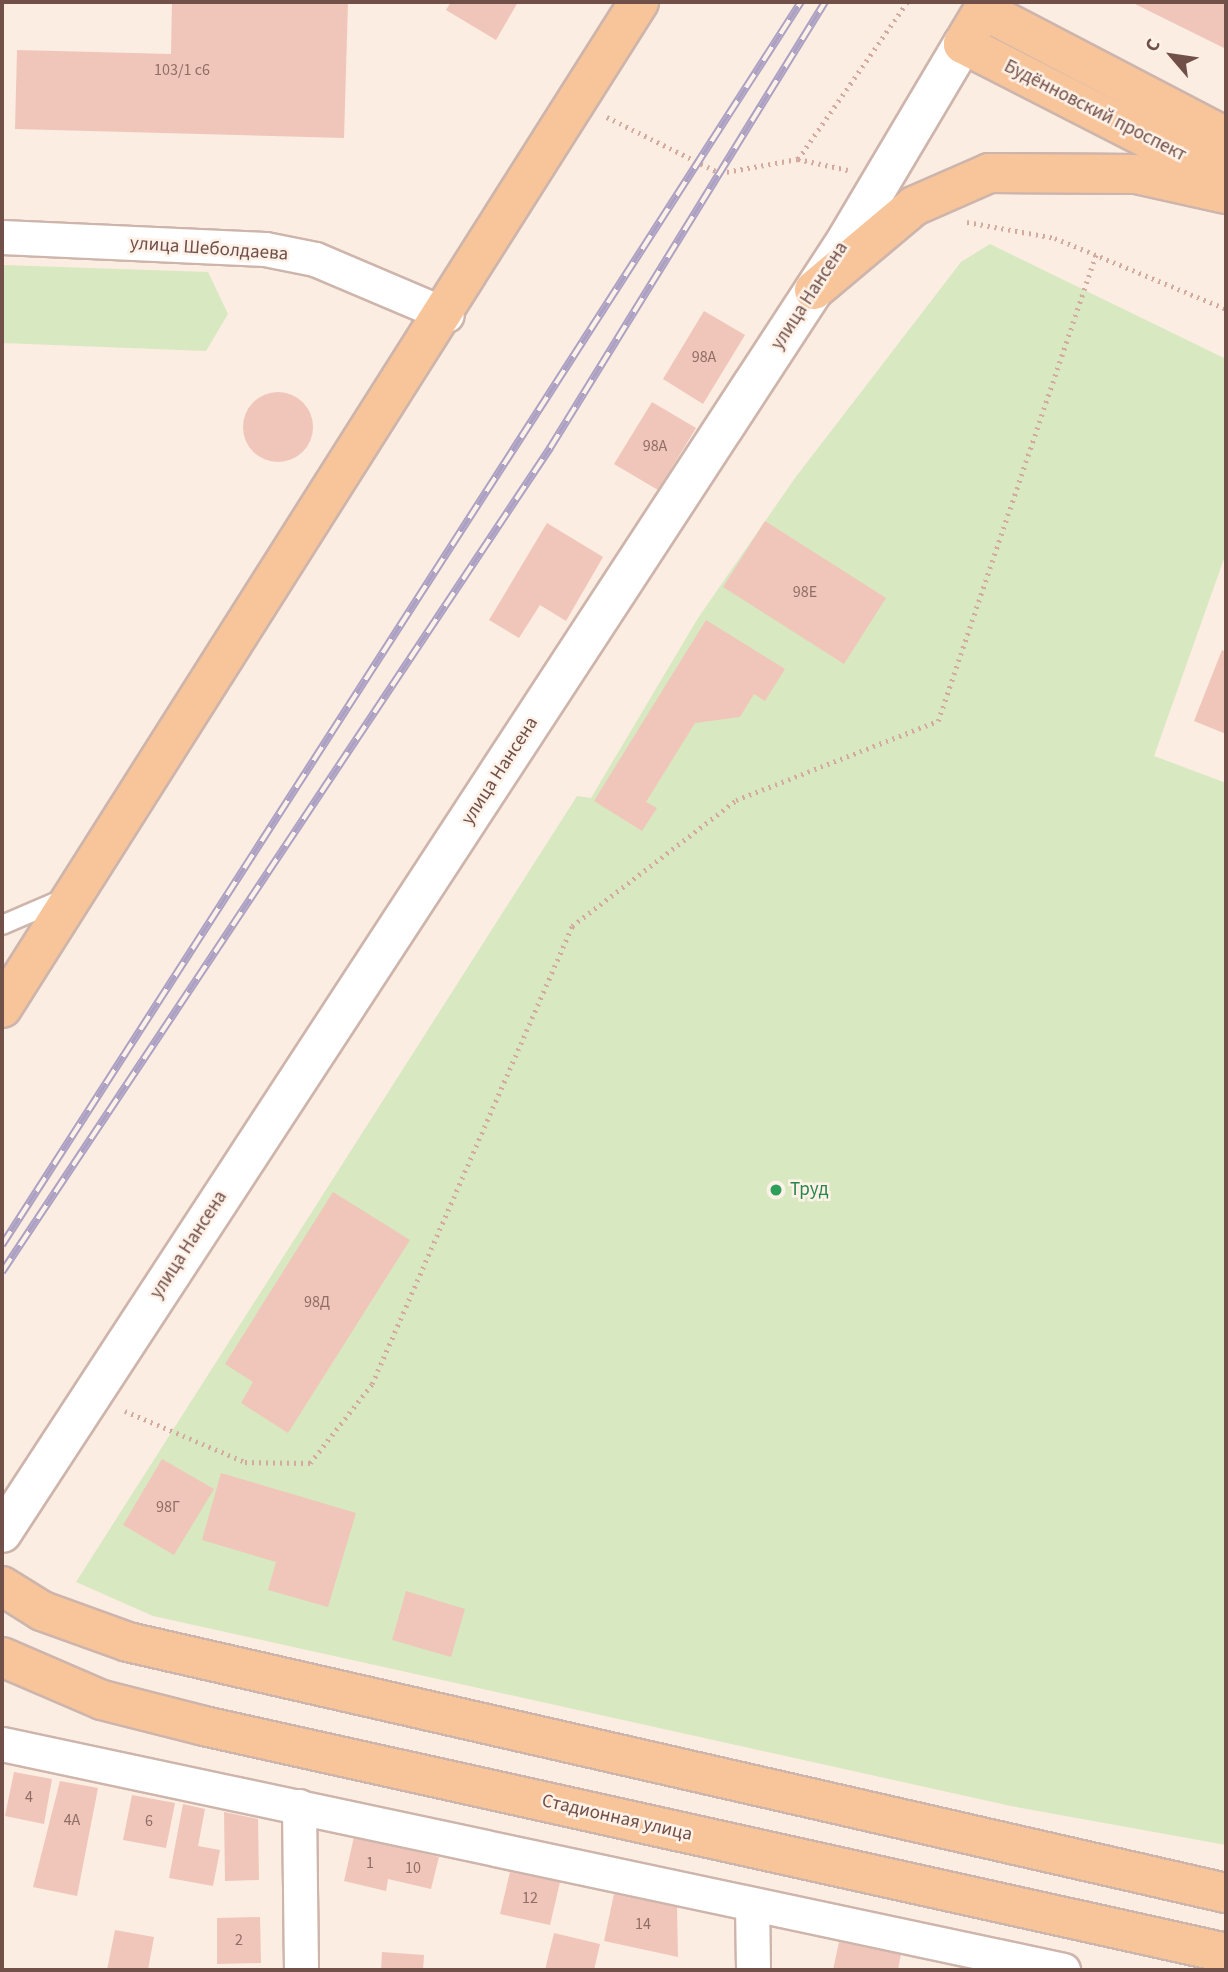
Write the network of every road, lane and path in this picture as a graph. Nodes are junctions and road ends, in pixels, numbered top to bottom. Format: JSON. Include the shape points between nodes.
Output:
{"nodes":[{"id":1,"x":639,"y":2,"type":"edge"},
{"id":2,"x":907,"y":2,"type":"edge"},
{"id":3,"x":986,"y":6,"type":"edge"},
{"id":4,"x":963,"y":44,"type":"junction"},
{"id":5,"x":577,"y":104,"type":"junction"},
{"id":6,"x":1226,"y":137,"type":"edge"},
{"id":7,"x":798,"y":159,"type":"junction"},
{"id":8,"x":1226,"y":179,"type":"edge"},
{"id":9,"x":879,"y":186,"type":"junction"},
{"id":10,"x":1226,"y":194,"type":"edge"},
{"id":11,"x":914,"y":206,"type":"junction"},
{"id":12,"x":2,"y":237,"type":"edge"},
{"id":13,"x":1096,"y":256,"type":"junction"},
{"id":14,"x":814,"y":290,"type":"junction"},
{"id":15,"x":1226,"y":309,"type":"edge"},
{"id":16,"x":447,"y":315,"type":"junction"},
{"id":17,"x":75,"y":894,"type":"junction"},
{"id":18,"x":2,"y":925,"type":"edge"},
{"id":19,"x":2,"y":1007,"type":"edge"},
{"id":20,"x":90,"y":1396,"type":"junction"},
{"id":21,"x":2,"y":1534,"type":"edge"},
{"id":22,"x":2,"y":1586,"type":"edge"},
{"id":23,"x":8,"y":1660,"type":"edge"},
{"id":24,"x":2,"y":1744,"type":"edge"},
{"id":25,"x":299,"y":1806,"type":"junction"},
{"id":26,"x":1226,"y":1893,"type":"edge"},
{"id":27,"x":752,"y":1904,"type":"junction"},
{"id":28,"x":1226,"y":1953,"type":"edge"},
{"id":29,"x":301,"y":1970,"type":"edge"},
{"id":30,"x":753,"y":1970,"type":"edge"},
{"id":31,"x":1063,"y":1970,"type":"edge"}],
"edges":[{"from":1,"to":5,"type":"main road"},
{"from":2,"to":7,"type":"path"},
{"from":3,"to":4,"type":"main road","name":"улица Нансена"},
{"from":3,"to":6,"type":"main road","name":"Будённовский проспект"},
{"from":4,"to":8,"type":"main road","name":"Будённовский проспект"},
{"from":4,"to":9,"type":"main road","name":"улица Нансена"},
{"from":5,"to":7,"type":"path","via":[[720,173]]},
{"from":5,"to":16,"type":"main road"},
{"from":7,"to":9,"type":"path","via":[[855,172]]},
{"from":9,"to":14,"type":"main road","name":"улица Нансена"},
{"from":10,"to":11,"type":"main road","via":[[1136,174],[1043,169],[989,173]]},
{"from":11,"to":13,"type":"path","via":[[1055,238]]},
{"from":11,"to":14,"type":"main road"},
{"from":12,"to":16,"type":"street","name":"улица Шеболдаева","via":[[265,249],[315,259]]},
{"from":13,"to":15,"type":"path"},
{"from":13,"to":20,"type":"path","via":[[938,721],[736,800],[572,926],[372,1384],[310,1463],[245,1462]]},
{"from":14,"to":20,"type":"main road","name":"улица Нансена"},
{"from":16,"to":17,"type":"main road"},
{"from":17,"to":18,"type":"lane"},
{"from":17,"to":19,"type":"main road"},
{"from":20,"to":21,"type":"main road","name":"улица Нансена"},
{"from":22,"to":26,"type":"main road","via":[[42,1611],[222,1665]]},
{"from":23,"to":28,"type":"main road","name":"Стадионная улица","via":[[102,1700],[204,1726]]},
{"from":24,"to":25,"type":"street"},
{"from":25,"to":27,"type":"street"},
{"from":25,"to":29,"type":"street"},
{"from":27,"to":30,"type":"street"},
{"from":27,"to":31,"type":"street"}]}
